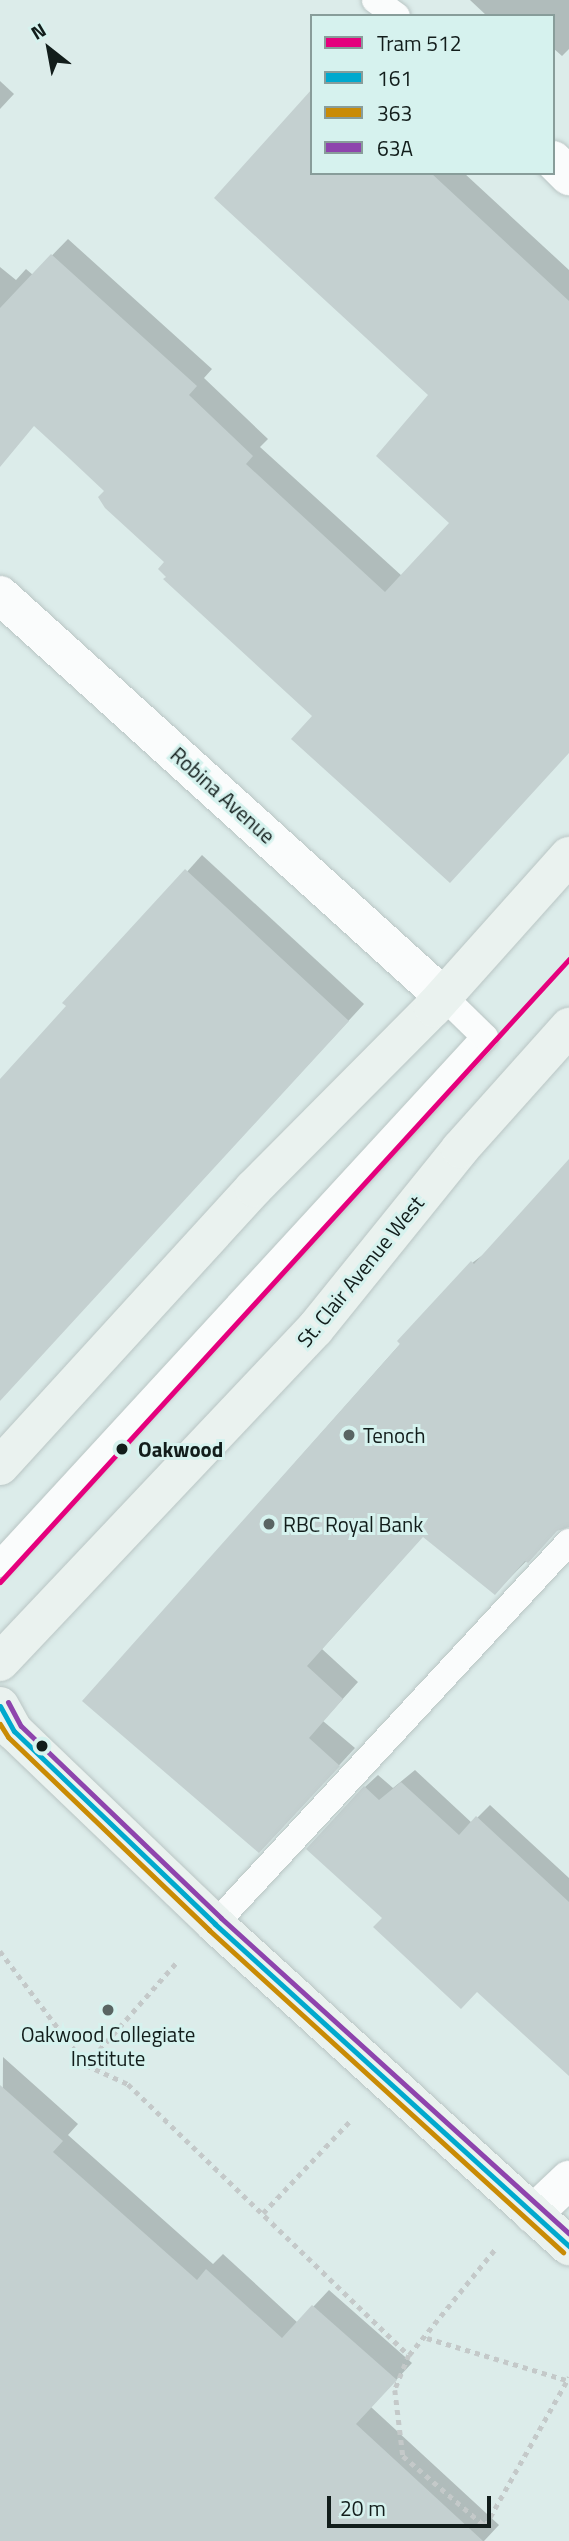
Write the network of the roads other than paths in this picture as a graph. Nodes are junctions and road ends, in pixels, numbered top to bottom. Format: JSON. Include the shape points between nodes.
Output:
{"nodes":[{"id":1,"x":375,"y":0,"type":"edge"},
{"id":2,"x":394,"y":14,"type":"edge"},
{"id":3,"x":555,"y":162,"type":"edge"},
{"id":4,"x":569,"y":176,"type":"edge"},
{"id":5,"x":0,"y":595,"type":"edge"},
{"id":6,"x":569,"y":856,"type":"edge"},
{"id":7,"x":444,"y":997,"type":"junction"},
{"id":8,"x":569,"y":1027,"type":"edge"},
{"id":9,"x":0,"y":1466,"type":"edge"},
{"id":10,"x":569,"y":1542,"type":"edge"},
{"id":11,"x":0,"y":1564,"type":"edge"},
{"id":12,"x":0,"y":1662,"type":"edge"},
{"id":13,"x":0,"y":1706,"type":"edge"},
{"id":14,"x":215,"y":1924,"type":"junction"},
{"id":15,"x":569,"y":2180,"type":"edge"},
{"id":16,"x":533,"y":2214,"type":"junction"},
{"id":17,"x":569,"y":2246,"type":"edge"}],
"edges":[{"from":1,"to":2,"type":"lane"},
{"from":3,"to":4,"type":"street"},
{"from":5,"to":7,"type":"street","name":"Robina Avenue"},
{"from":6,"to":7,"type":"main road"},
{"from":7,"to":9,"type":"main road","via":[[254,1188]]},
{"from":7,"to":11,"type":"lane","via":[[485,1037]]},
{"from":8,"to":12,"type":"main road","name":"St. Clair Avenue West","via":[[460,1149],[315,1329]]},
{"from":10,"to":14,"type":"lane"},
{"from":13,"to":14,"type":"main road","via":[[13,1731]]},
{"from":14,"to":16,"type":"main road"},
{"from":15,"to":16,"type":"street"},
{"from":16,"to":17,"type":"main road"}]}
